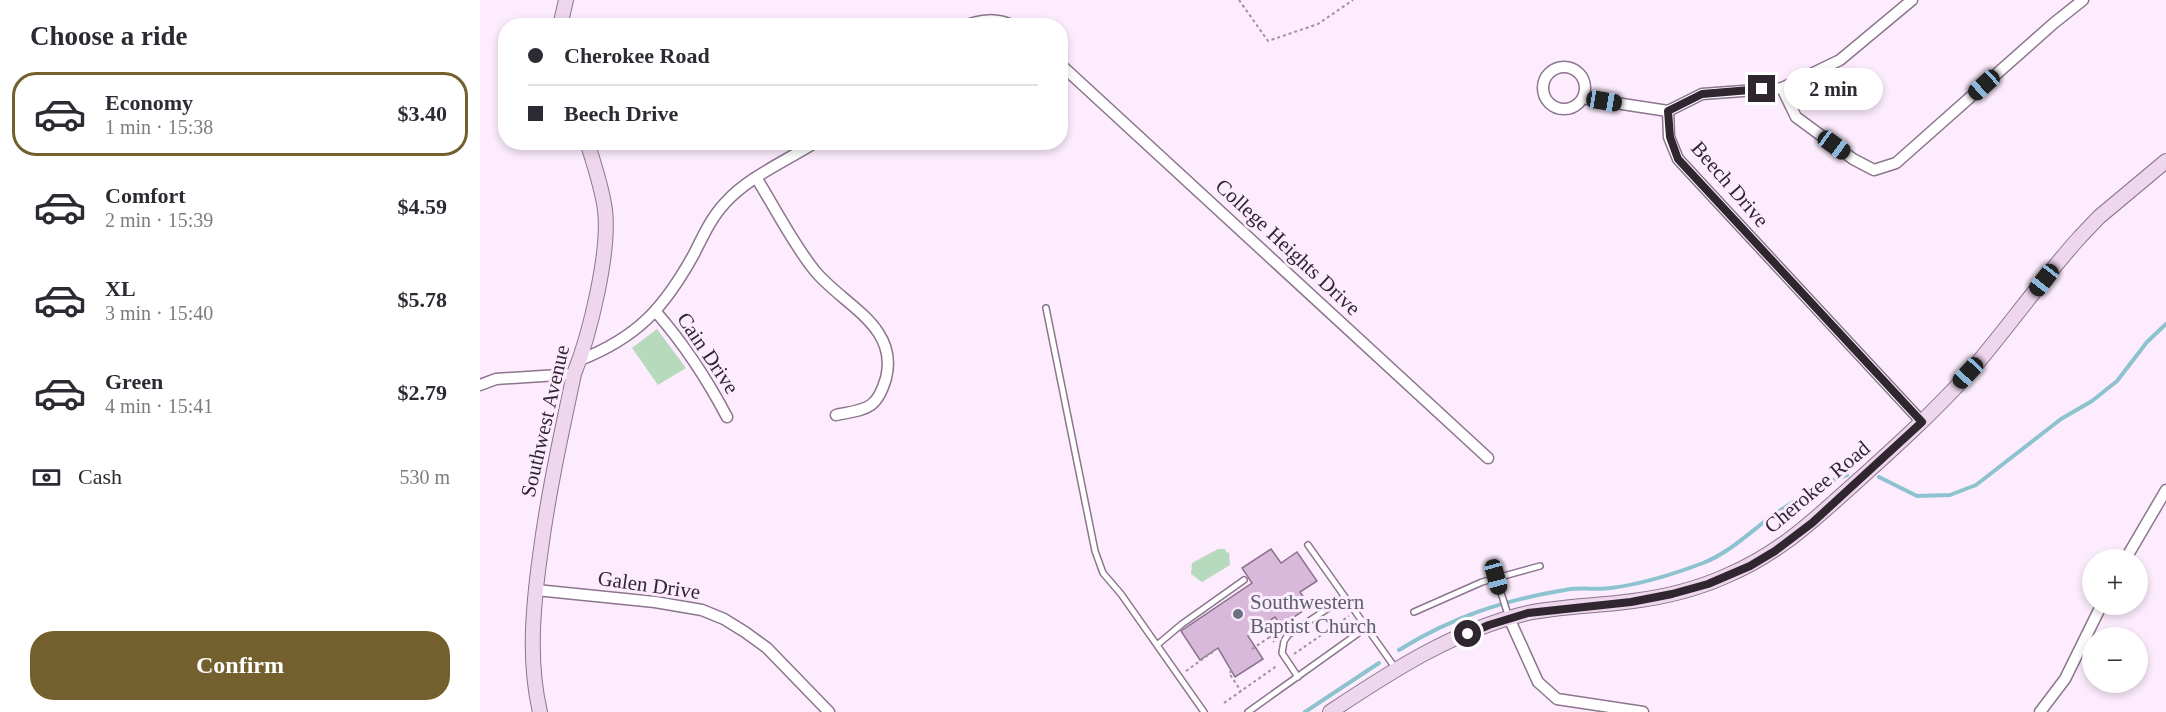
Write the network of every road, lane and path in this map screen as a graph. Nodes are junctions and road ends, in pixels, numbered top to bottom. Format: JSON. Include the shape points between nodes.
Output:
{"nodes":[{"id":1,"x":567,"y":0,"type":"edge"},
{"id":2,"x":1239,"y":0,"type":"edge"},
{"id":3,"x":1353,"y":0,"type":"edge"},
{"id":4,"x":1912,"y":0,"type":"edge"},
{"id":5,"x":2083,"y":0,"type":"edge"},
{"id":6,"x":562,"y":18,"type":"edge"},
{"id":7,"x":1068,"y":71,"type":"edge"},
{"id":8,"x":1782,"y":88,"type":"junction"},
{"id":9,"x":1583,"y":98,"type":"junction"},
{"id":10,"x":1668,"y":111,"type":"junction"},
{"id":11,"x":589,"y":150,"type":"edge"},
{"id":12,"x":803,"y":150,"type":"edge"},
{"id":13,"x":2166,"y":161,"type":"edge"},
{"id":14,"x":757,"y":178,"type":"junction"},
{"id":15,"x":1047,"y":308,"type":"dead end"},
{"id":16,"x":656,"y":312,"type":"junction"},
{"id":17,"x":580,"y":360,"type":"junction"},
{"id":18,"x":574,"y":374,"type":"junction"},
{"id":19,"x":480,"y":386,"type":"edge"},
{"id":20,"x":836,"y":415,"type":"dead end"},
{"id":21,"x":727,"y":417,"type":"dead end"},
{"id":22,"x":1922,"y":422,"type":"junction"},
{"id":23,"x":1488,"y":458,"type":"dead end"},
{"id":24,"x":2166,"y":490,"type":"edge"},
{"id":25,"x":1308,"y":545,"type":"dead end"},
{"id":26,"x":2131,"y":549,"type":"edge"},
{"id":27,"x":1540,"y":566,"type":"dead end"},
{"id":28,"x":1496,"y":577,"type":"junction"},
{"id":29,"x":1244,"y":580,"type":"dead end"},
{"id":30,"x":536,"y":590,"type":"junction"},
{"id":31,"x":1345,"y":597,"type":"junction"},
{"id":32,"x":1356,"y":612,"type":"junction"},
{"id":33,"x":1414,"y":612,"type":"dead end"},
{"id":34,"x":2096,"y":615,"type":"edge"},
{"id":35,"x":1509,"y":618,"type":"junction"},
{"id":36,"x":1288,"y":625,"type":"dead end"},
{"id":37,"x":1263,"y":626,"type":"dead end"},
{"id":38,"x":1367,"y":627,"type":"junction"},
{"id":39,"x":1270,"y":637,"type":"junction"},
{"id":40,"x":1274,"y":642,"type":"dead end"},
{"id":41,"x":1157,"y":645,"type":"junction"},
{"id":42,"x":1252,"y":649,"type":"dead end"},
{"id":43,"x":1214,"y":651,"type":"dead end"},
{"id":44,"x":1276,"y":659,"type":"dead end"},
{"id":45,"x":1286,"y":660,"type":"junction"},
{"id":46,"x":1232,"y":671,"type":"dead end"},
{"id":47,"x":1397,"y":671,"type":"junction"},
{"id":48,"x":1178,"y":676,"type":"junction"},
{"id":49,"x":1298,"y":677,"type":"junction"},
{"id":50,"x":1241,"y":691,"type":"junction"},
{"id":51,"x":1224,"y":703,"type":"dead end"},
{"id":52,"x":540,"y":712,"type":"edge"},
{"id":53,"x":829,"y":712,"type":"edge"},
{"id":54,"x":1203,"y":712,"type":"edge"},
{"id":55,"x":1248,"y":712,"type":"edge"},
{"id":56,"x":1330,"y":712,"type":"edge"},
{"id":57,"x":1643,"y":712,"type":"edge"},
{"id":58,"x":2040,"y":712,"type":"edge"}],
"edges":[{"from":1,"to":6,"type":"main road"},
{"from":2,"to":3,"type":"path","via":[[1268,41],[1318,24]]},
{"from":4,"to":8,"type":"street","via":[[1840,60]]},
{"from":5,"to":8,"type":"street","via":[[1896,163],[1874,170],[1796,117]]},
{"from":7,"to":23,"type":"street","name":"College Heights Drive"},
{"from":8,"to":10,"type":"street","via":[[1702,94]]},
{"from":9,"to":9,"type":"street","via":[[1585,81],[1575,69],[1558,67],[1545,77],[1543,94],[1554,106],[1570,108]]},
{"from":9,"to":10,"type":"street"},
{"from":10,"to":22,"type":"street","name":"Beech Drive","via":[[1670,137],[1678,159]]},
{"from":11,"to":17,"type":"main road","name":"Southwest Avenue","via":[[603,197],[605,248]]},
{"from":12,"to":14,"type":"street"},
{"from":13,"to":22,"type":"main road","name":"Cherokee Road","via":[[2080,237],[1968,373]]},
{"from":14,"to":16,"type":"street","via":[[715,215]]},
{"from":14,"to":20,"type":"street","via":[[814,269],[867,319],[886,345],[889,360],[880,398],[870,408]]},
{"from":15,"to":41,"type":"lane","via":[[1095,552],[1103,573]]},
{"from":16,"to":17,"type":"street","via":[[616,344]]},
{"from":16,"to":21,"type":"street","name":"Cain Drive","via":[[690,355]]},
{"from":17,"to":18,"type":"main road","name":"Southwest Avenue"},
{"from":18,"to":19,"type":"street","via":[[496,379]]},
{"from":18,"to":30,"type":"main road","name":"Southwest Avenue","via":[[547,504]]},
{"from":22,"to":35,"type":"main road","name":"Cherokee Road","via":[[1812,523],[1750,566],[1698,587],[1655,598]]},
{"from":24,"to":26,"type":"street"},
{"from":25,"to":31,"type":"lane"},
{"from":27,"to":28,"type":"lane"},
{"from":28,"to":33,"type":"lane"},
{"from":28,"to":35,"type":"lane"},
{"from":29,"to":41,"type":"lane"},
{"from":30,"to":52,"type":"main road","name":"Southwest Avenue","via":[[533,658]]},
{"from":30,"to":53,"type":"street","name":"Galen Drive","via":[[702,610],[731,623],[767,648]]},
{"from":31,"to":32,"type":"lane"},
{"from":31,"to":45,"type":"lane","via":[[1288,635],[1282,653]]},
{"from":32,"to":38,"type":"lane"},
{"from":32,"to":45,"type":"path"},
{"from":34,"to":58,"type":"street","via":[[2064,679]]},
{"from":35,"to":47,"type":"main road","name":"Cherokee Road","via":[[1449,642]]},
{"from":35,"to":57,"type":"street","via":[[1538,682],[1557,699]]},
{"from":36,"to":39,"type":"path"},
{"from":37,"to":39,"type":"path"},
{"from":38,"to":47,"type":"lane"},
{"from":38,"to":49,"type":"lane"},
{"from":39,"to":40,"type":"path"},
{"from":39,"to":42,"type":"path"},
{"from":41,"to":48,"type":"lane"},
{"from":43,"to":48,"type":"path"},
{"from":44,"to":50,"type":"path","via":[[1280,664]]},
{"from":45,"to":49,"type":"lane"},
{"from":46,"to":50,"type":"path","via":[[1229,673]]},
{"from":47,"to":56,"type":"main road","name":"Cherokee Road"},
{"from":48,"to":54,"type":"lane"},
{"from":49,"to":55,"type":"lane"},
{"from":50,"to":51,"type":"path"}]}
